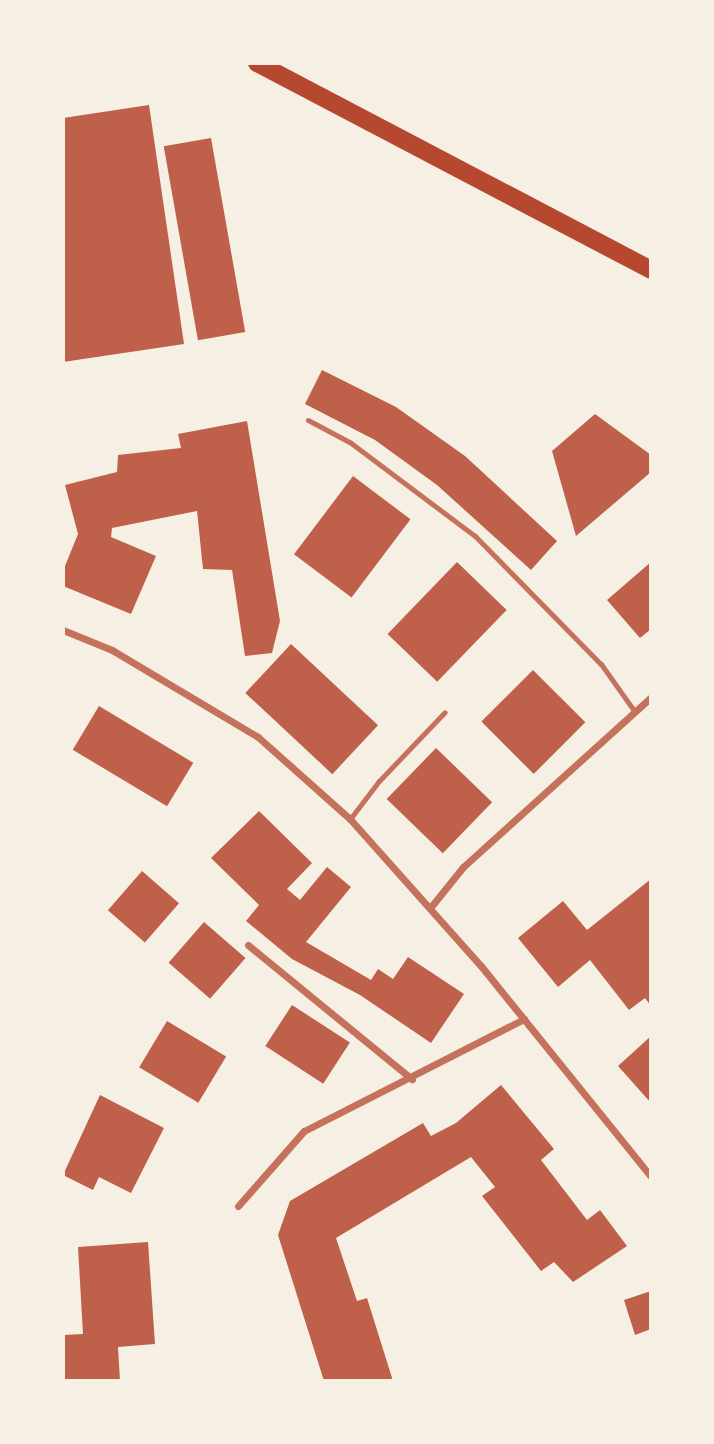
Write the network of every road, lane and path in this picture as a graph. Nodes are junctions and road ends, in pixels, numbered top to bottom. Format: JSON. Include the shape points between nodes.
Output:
{"nodes":[{"id":1,"x":257,"y":63,"type":"edge"},
{"id":2,"x":651,"y":270,"type":"edge"},
{"id":3,"x":308,"y":420,"type":"dead end"},
{"id":4,"x":63,"y":630,"type":"edge"},
{"id":5,"x":651,"y":697,"type":"edge"},
{"id":6,"x":445,"y":712,"type":"dead end"},
{"id":7,"x":635,"y":712,"type":"junction"},
{"id":8,"x":350,"y":819,"type":"junction"},
{"id":9,"x":430,"y":908,"type":"junction"},
{"id":10,"x":248,"y":945,"type":"dead end"},
{"id":11,"x":524,"y":1019,"type":"junction"},
{"id":12,"x":412,"y":1079,"type":"junction"},
{"id":13,"x":651,"y":1177,"type":"edge"},
{"id":14,"x":239,"y":1206,"type":"dead end"}],
"edges":[{"from":1,"to":2,"type":"main road"},
{"from":3,"to":7,"type":"lane","via":[[351,443],[475,536],[601,664]]},
{"from":4,"to":8,"type":"street","via":[[113,650],[258,737]]},
{"from":5,"to":7,"type":"street"},
{"from":6,"to":8,"type":"lane","via":[[379,781]]},
{"from":7,"to":9,"type":"street","via":[[463,867]]},
{"from":8,"to":9,"type":"street"},
{"from":9,"to":11,"type":"street"},
{"from":10,"to":12,"type":"street"},
{"from":11,"to":12,"type":"street"},
{"from":11,"to":13,"type":"street"},
{"from":12,"to":14,"type":"street","via":[[304,1131]]}]}
